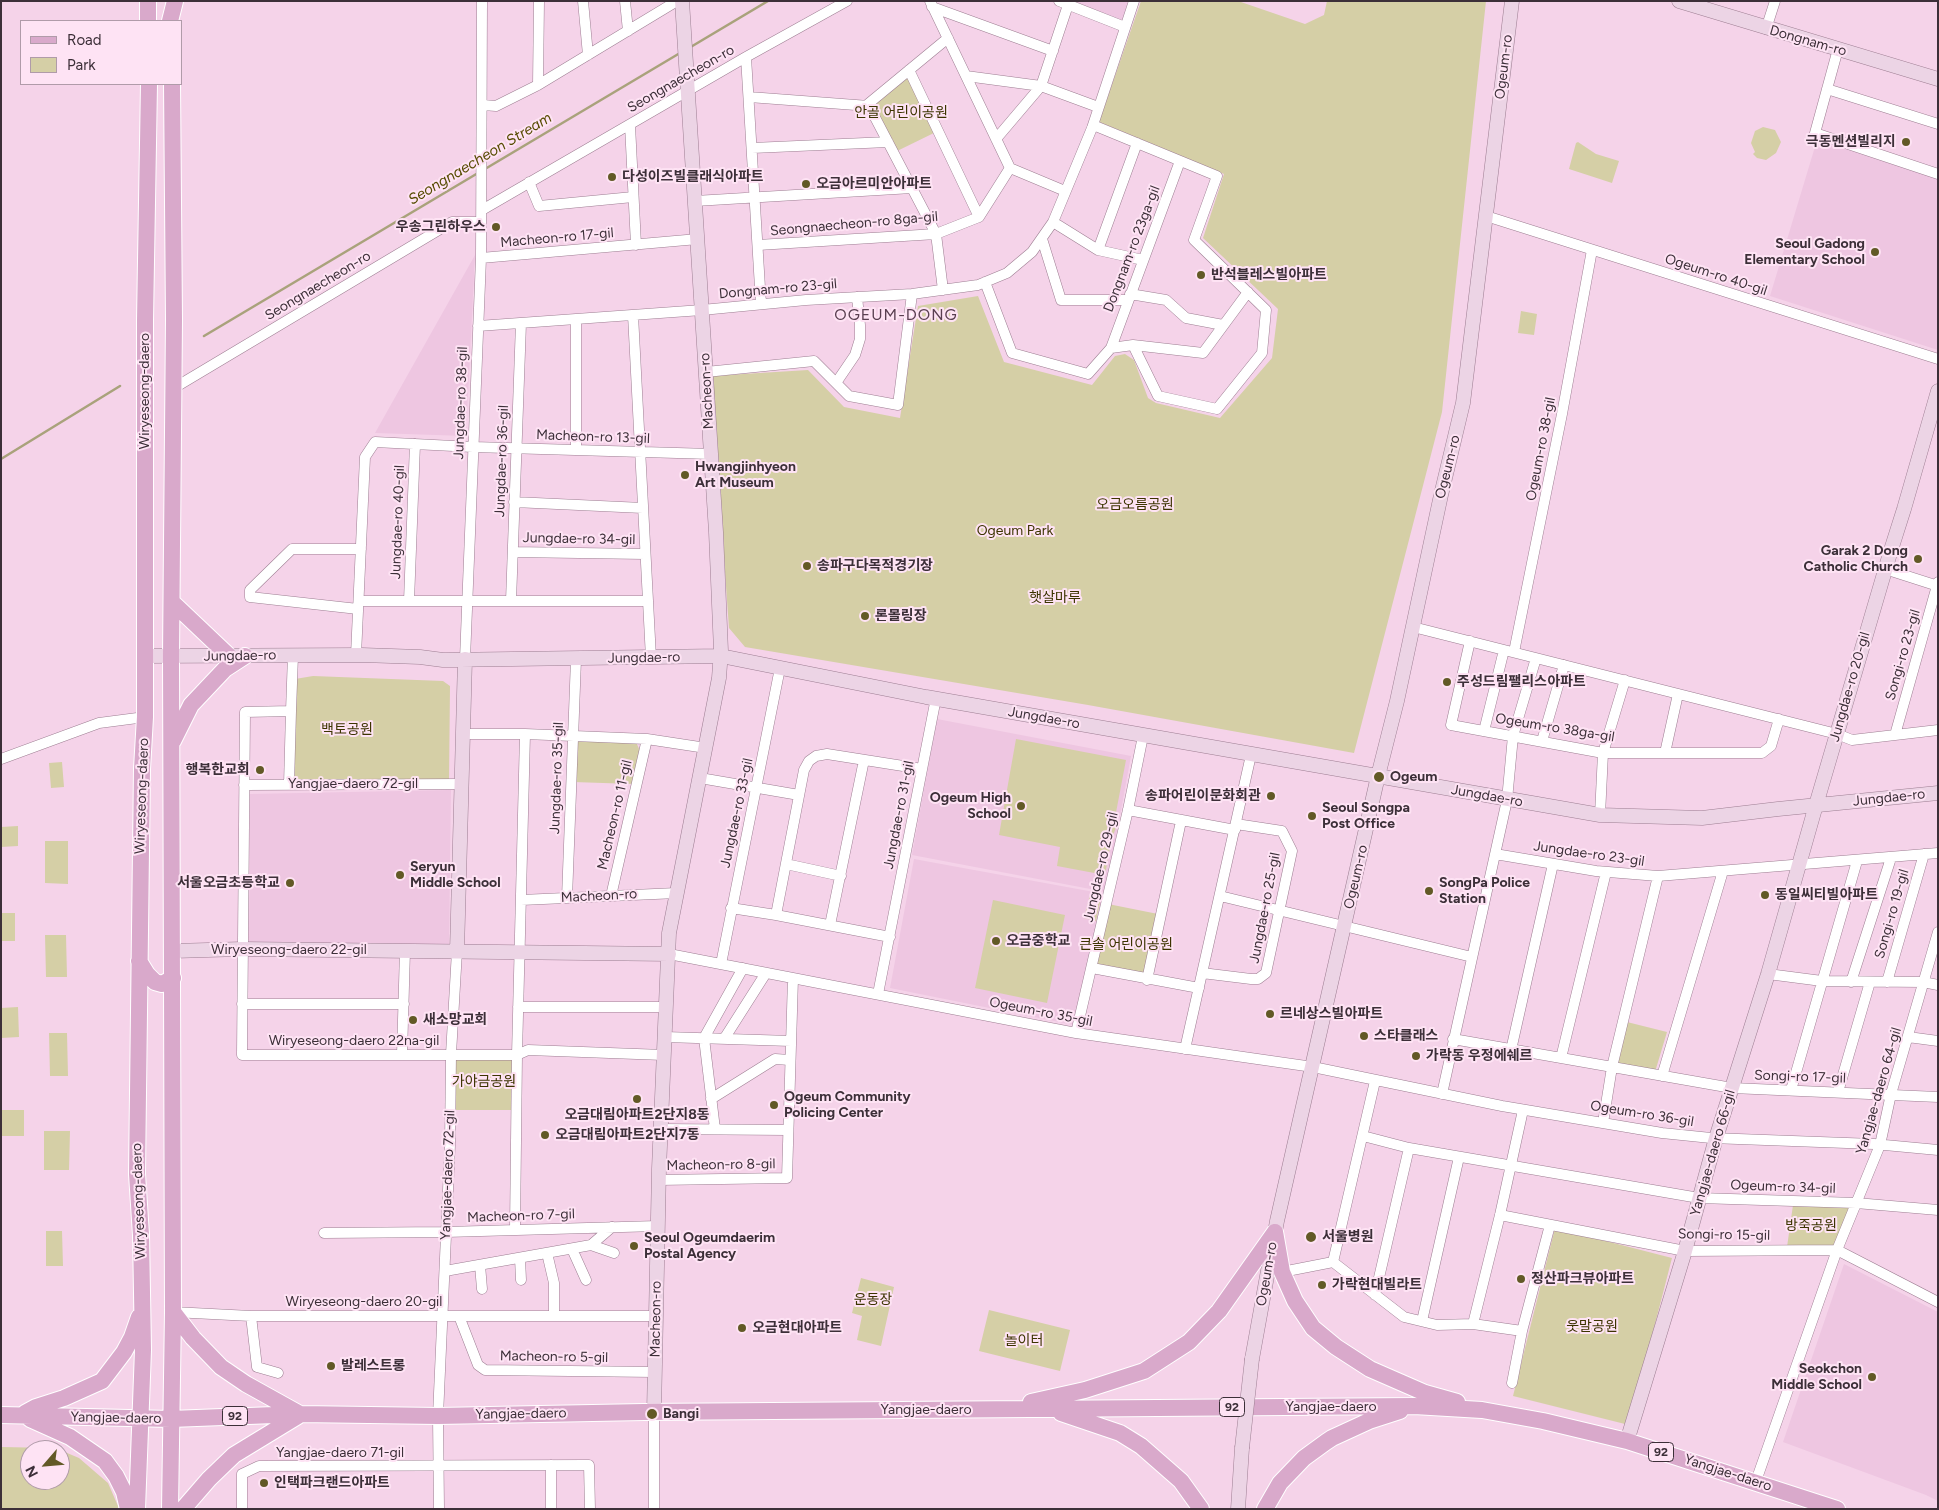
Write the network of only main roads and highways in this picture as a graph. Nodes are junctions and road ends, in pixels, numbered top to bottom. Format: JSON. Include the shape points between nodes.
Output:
{"nodes":[{"id":1,"x":148,"y":1,"type":"edge"},
{"id":2,"x":168,"y":1,"type":"edge"},
{"id":3,"x":175,"y":1,"type":"edge"},
{"id":4,"x":682,"y":1,"type":"edge"},
{"id":5,"x":1512,"y":1,"type":"edge"},
{"id":6,"x":1679,"y":1,"type":"edge"},
{"id":7,"x":148,"y":20,"type":"edge"},
{"id":8,"x":170,"y":20,"type":"edge"},
{"id":9,"x":170,"y":20,"type":"edge"},
{"id":10,"x":1938,"y":79,"type":"edge"},
{"id":11,"x":149,"y":85,"type":"edge"},
{"id":12,"x":172,"y":85,"type":"edge"},
{"id":13,"x":1938,"y":391,"type":"edge"},
{"id":14,"x":172,"y":602,"type":"junction"},
{"id":15,"x":145,"y":656,"type":"junction"},
{"id":16,"x":171,"y":656,"type":"junction"},
{"id":17,"x":237,"y":656,"type":"junction"},
{"id":18,"x":720,"y":656,"type":"junction"},
{"id":19,"x":465,"y":660,"type":"junction"},
{"id":20,"x":145,"y":718,"type":"junction"},
{"id":21,"x":171,"y":752,"type":"junction"},
{"id":22,"x":143,"y":753,"type":"junction"},
{"id":23,"x":1378,"y":776,"type":"junction"},
{"id":24,"x":1938,"y":793,"type":"edge"},
{"id":25,"x":1816,"y":805,"type":"junction"},
{"id":26,"x":173,"y":951,"type":"junction"},
{"id":27,"x":457,"y":951,"type":"junction"},
{"id":28,"x":668,"y":954,"type":"junction"},
{"id":29,"x":139,"y":961,"type":"junction"},
{"id":30,"x":173,"y":978,"type":"junction"},
{"id":31,"x":1275,"y":1232,"type":"junction"},
{"id":32,"x":142,"y":1310,"type":"junction"},
{"id":33,"x":173,"y":1312,"type":"junction"},
{"id":34,"x":1414,"y":1406,"type":"junction"},
{"id":35,"x":1050,"y":1409,"type":"junction"},
{"id":36,"x":996,"y":1410,"type":"junction"},
{"id":37,"x":1482,"y":1410,"type":"junction"},
{"id":38,"x":654,"y":1412,"type":"junction"},
{"id":39,"x":300,"y":1414,"type":"junction"},
{"id":40,"x":1,"y":1415,"type":"edge"},
{"id":41,"x":21,"y":1415,"type":"junction"},
{"id":42,"x":139,"y":1418,"type":"junction"},
{"id":43,"x":171,"y":1419,"type":"junction"},
{"id":44,"x":1627,"y":1441,"type":"junction"},
{"id":45,"x":128,"y":1509,"type":"edge"},
{"id":46,"x":137,"y":1509,"type":"edge"},
{"id":47,"x":170,"y":1509,"type":"edge"},
{"id":48,"x":183,"y":1509,"type":"edge"},
{"id":49,"x":1201,"y":1509,"type":"edge"},
{"id":50,"x":1238,"y":1509,"type":"edge"},
{"id":51,"x":1264,"y":1509,"type":"edge"},
{"id":52,"x":1837,"y":1509,"type":"edge"}],
"edges":[{"from":1,"to":7,"type":"main road"},
{"from":2,"to":8,"type":"main road"},
{"from":3,"to":9,"type":"main road"},
{"from":4,"to":18,"type":"main road","name":"Macheon-ro","via":[[717,550]]},
{"from":5,"to":23,"type":"main road","name":"Ogeum-ro","via":[[1464,403]]},
{"from":6,"to":10,"type":"main road","name":"Dongnam-ro"},
{"from":11,"to":15,"type":"main road","name":"Wiryeseong-daero"},
{"from":12,"to":14,"type":"main road","name":"Wiryeseong-daero"},
{"from":13,"to":25,"type":"main road","name":"Jungdae-ro 20-gil"},
{"from":14,"to":16,"type":"main road","name":"Wiryeseong-daero"},
{"from":14,"to":17,"type":"main road"},
{"from":15,"to":16,"type":"main road","name":"Jungdae-ro"},
{"from":15,"to":20,"type":"main road","name":"Wiryeseong-daero"},
{"from":16,"to":17,"type":"main road","name":"Jungdae-ro"},
{"from":16,"to":21,"type":"main road","name":"Wiryeseong-daero"},
{"from":17,"to":19,"type":"main road","name":"Jungdae-ro","via":[[356,655]]},
{"from":17,"to":21,"type":"main road","via":[[191,705]]},
{"from":18,"to":19,"type":"main road","name":"Jungdae-ro"},
{"from":18,"to":23,"type":"main road","name":"Jungdae-ro","via":[[1143,736]]},
{"from":18,"to":28,"type":"main road","name":"Macheon-ro","via":[[719,678]]},
{"from":19,"to":27,"type":"main road","name":"Yangjae-daero 72-gil"},
{"from":20,"to":21,"type":"main road","via":[[155,720]]},
{"from":20,"to":22,"type":"main road","name":"Wiryeseong-daero"},
{"from":21,"to":22,"type":"main road","via":[[154,745]]},
{"from":21,"to":26,"type":"main road","name":"Wiryeseong-daero"},
{"from":22,"to":29,"type":"main road","name":"Wiryeseong-daero"},
{"from":23,"to":25,"type":"main road","name":"Jungdae-ro","via":[[1600,815],[1702,818]]},
{"from":23,"to":31,"type":"main road","name":"Ogeum-ro"},
{"from":24,"to":25,"type":"main road","name":"Jungdae-ro"},
{"from":25,"to":44,"type":"main road","name":"Yangjae-daero 66-gil"},
{"from":26,"to":27,"type":"main road","name":"Wiryeseong-daero 22-gil"},
{"from":26,"to":30,"type":"main road","name":"Wiryeseong-daero"},
{"from":27,"to":28,"type":"main road","name":"Wiryeseong-daero 22-gil"},
{"from":28,"to":38,"type":"main road","name":"Macheon-ro","via":[[658,1180]]},
{"from":29,"to":30,"type":"main road","via":[[155,982],[162,984]]},
{"from":29,"to":32,"type":"main road","name":"Wiryeseong-daero","via":[[137,1174]]},
{"from":30,"to":33,"type":"main road","name":"Wiryeseong-daero"},
{"from":31,"to":36,"type":"main road","via":[[1219,1311],[1189,1342],[1144,1371],[1085,1390]]},
{"from":31,"to":37,"type":"main road","via":[[1282,1272],[1295,1301],[1313,1328],[1370,1369],[1426,1393]]},
{"from":31,"to":50,"type":"main road","name":"Ogeum-ro","bridge":true,"via":[[1252,1360]]},
{"from":32,"to":41,"type":"main road","via":[[124,1352],[102,1381]]},
{"from":32,"to":42,"type":"main road","name":"Wiryeseong-daero"},
{"from":33,"to":39,"type":"main road","via":[[222,1367]]},
{"from":33,"to":43,"type":"main road","name":"Wiryeseong-daero"},
{"from":34,"to":35,"type":"main road","name":"Yangjae-daero","number":"92"},
{"from":34,"to":37,"type":"main road","name":"Yangjae-daero","number":"92"},
{"from":34,"to":51,"type":"main road","via":[[1332,1438],[1298,1465],[1280,1484]]},
{"from":35,"to":36,"type":"main road","name":"Yangjae-daero","number":"92"},
{"from":35,"to":49,"type":"main road","via":[[1120,1433],[1141,1446],[1181,1481]]},
{"from":36,"to":38,"type":"main road","name":"Yangjae-daero","number":"92"},
{"from":37,"to":44,"type":"main road","name":"Yangjae-daero","number":"92"},
{"from":38,"to":39,"type":"main road","name":"Yangjae-daero","number":"92","via":[[438,1416]]},
{"from":39,"to":43,"type":"main road","name":"Yangjae-daero","number":"92"},
{"from":39,"to":48,"type":"main road","via":[[234,1455]]},
{"from":40,"to":41,"type":"main road","name":"Yangjae-daero","number":"92"},
{"from":41,"to":42,"type":"main road","name":"Yangjae-daero","number":"92"},
{"from":41,"to":45,"type":"main road","via":[[70,1437],[105,1461],[124,1492]]},
{"from":42,"to":43,"type":"main road","name":"Yangjae-daero","number":"92"},
{"from":42,"to":46,"type":"main road","name":"Wiryeseong-daero"},
{"from":43,"to":47,"type":"main road","name":"Wiryeseong-daero"},
{"from":44,"to":52,"type":"main road","name":"Yangjae-daero","number":"92"}]}
